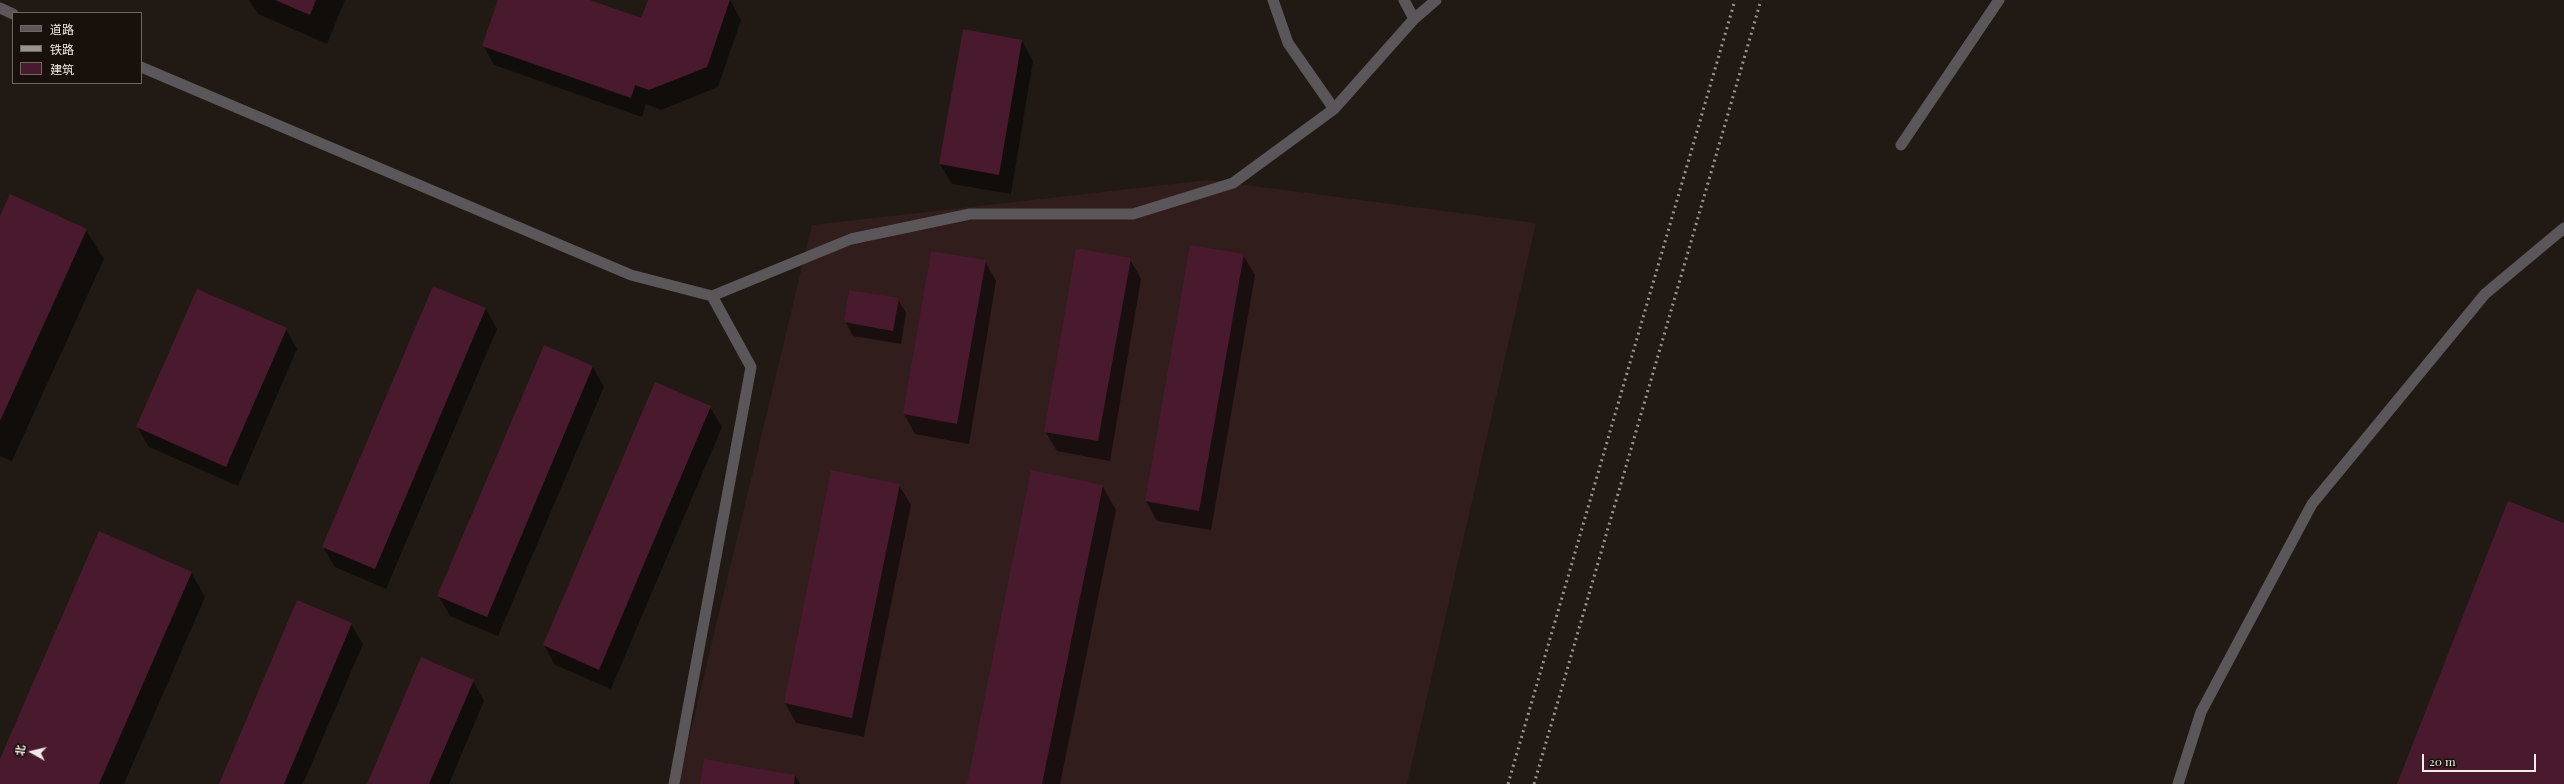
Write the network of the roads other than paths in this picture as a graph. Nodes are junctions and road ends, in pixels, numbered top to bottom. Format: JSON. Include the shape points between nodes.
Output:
{"nodes":[{"id":1,"x":1273,"y":0,"type":"edge"},
{"id":2,"x":1404,"y":0,"type":"edge"},
{"id":3,"x":1436,"y":0,"type":"edge"},
{"id":4,"x":1999,"y":0,"type":"edge"},
{"id":5,"x":0,"y":8,"type":"edge"},
{"id":6,"x":12,"y":14,"type":"edge"},
{"id":7,"x":1414,"y":19,"type":"junction"},
{"id":8,"x":142,"y":67,"type":"edge"},
{"id":9,"x":1334,"y":109,"type":"junction"},
{"id":10,"x":1901,"y":146,"type":"dead end"},
{"id":11,"x":2564,"y":228,"type":"edge"},
{"id":12,"x":712,"y":296,"type":"junction"},
{"id":13,"x":674,"y":784,"type":"edge"},
{"id":14,"x":2178,"y":784,"type":"edge"}],
"edges":[{"from":1,"to":9,"type":"street","via":[[1288,43]]},
{"from":2,"to":7,"type":"street"},
{"from":3,"to":7,"type":"street"},
{"from":4,"to":10,"type":"street"},
{"from":5,"to":6,"type":"street"},
{"from":7,"to":9,"type":"street"},
{"from":8,"to":12,"type":"street","via":[[631,275]]},
{"from":9,"to":12,"type":"street","via":[[1234,183],[1133,214],[970,214],[851,239]]},
{"from":11,"to":14,"type":"street","via":[[2485,294],[2312,504],[2201,712]]},
{"from":12,"to":13,"type":"street","via":[[751,367]]}]}
